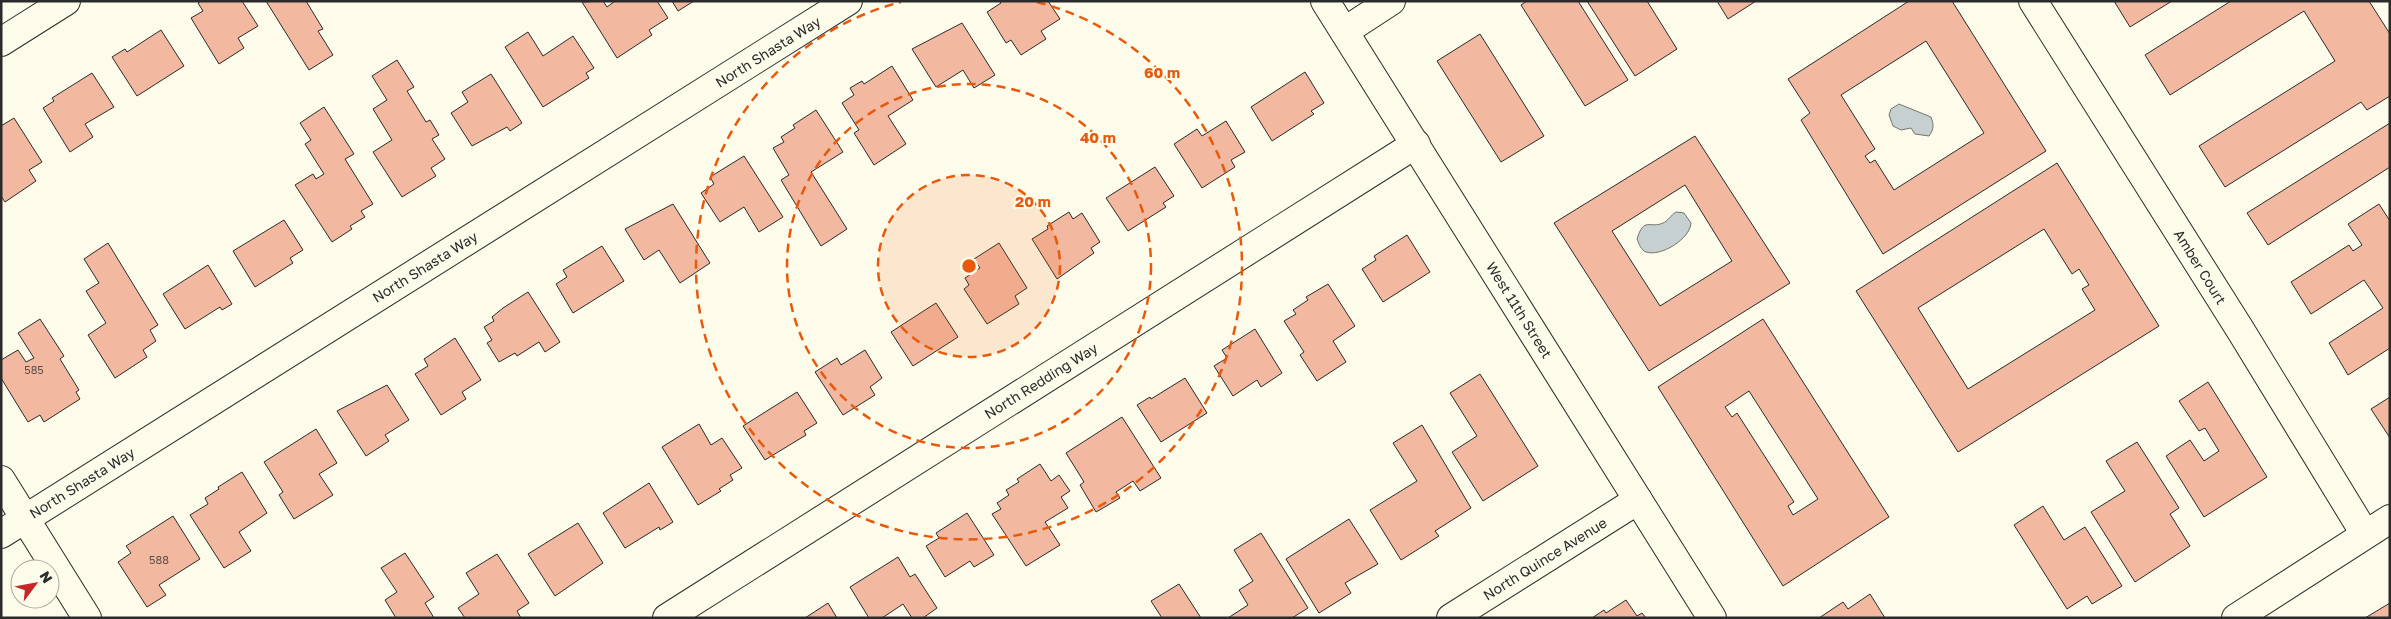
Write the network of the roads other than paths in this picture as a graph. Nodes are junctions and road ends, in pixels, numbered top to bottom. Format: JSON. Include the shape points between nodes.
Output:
{"nodes":[{"id":1,"x":66,"y":1,"type":"edge"},
{"id":2,"x":848,"y":1,"type":"edge"},
{"id":3,"x":1326,"y":1,"type":"edge"},
{"id":4,"x":1392,"y":1,"type":"edge"},
{"id":5,"x":2033,"y":1,"type":"edge"},
{"id":6,"x":1345,"y":31,"type":"junction"},
{"id":7,"x":1,"y":42,"type":"edge"},
{"id":8,"x":1416,"y":144,"type":"junction"},
{"id":9,"x":1,"y":480,"type":"edge"},
{"id":10,"x":1638,"y":500,"type":"junction"},
{"id":11,"x":25,"y":519,"type":"junction"},
{"id":12,"x":2390,"y":519,"type":"edge"},
{"id":13,"x":1,"y":534,"type":"edge"},
{"id":14,"x":2365,"y":534,"type":"junction"},
{"id":15,"x":87,"y":618,"type":"edge"},
{"id":16,"x":667,"y":618,"type":"edge"},
{"id":17,"x":1452,"y":618,"type":"edge"},
{"id":18,"x":1712,"y":618,"type":"edge"},
{"id":19,"x":2236,"y":618,"type":"edge"}],
"edges":[{"from":1,"to":7,"type":"street"},
{"from":2,"to":11,"type":"street","name":"North Shasta Way"},
{"from":3,"to":6,"type":"street","name":"West 11th Street"},
{"from":4,"to":6,"type":"street"},
{"from":5,"to":14,"type":"street","name":"Amber Court"},
{"from":6,"to":8,"type":"street","name":"West 11th Street"},
{"from":8,"to":10,"type":"street","name":"West 11th Street"},
{"from":8,"to":16,"type":"street","name":"North Redding Way"},
{"from":9,"to":11,"type":"street"},
{"from":10,"to":17,"type":"street","name":"North Quince Avenue"},
{"from":10,"to":18,"type":"street","name":"West 11th Street"},
{"from":11,"to":13,"type":"street","name":"North Shasta Way"},
{"from":11,"to":15,"type":"street"},
{"from":12,"to":14,"type":"street"},
{"from":14,"to":19,"type":"street"}]}
